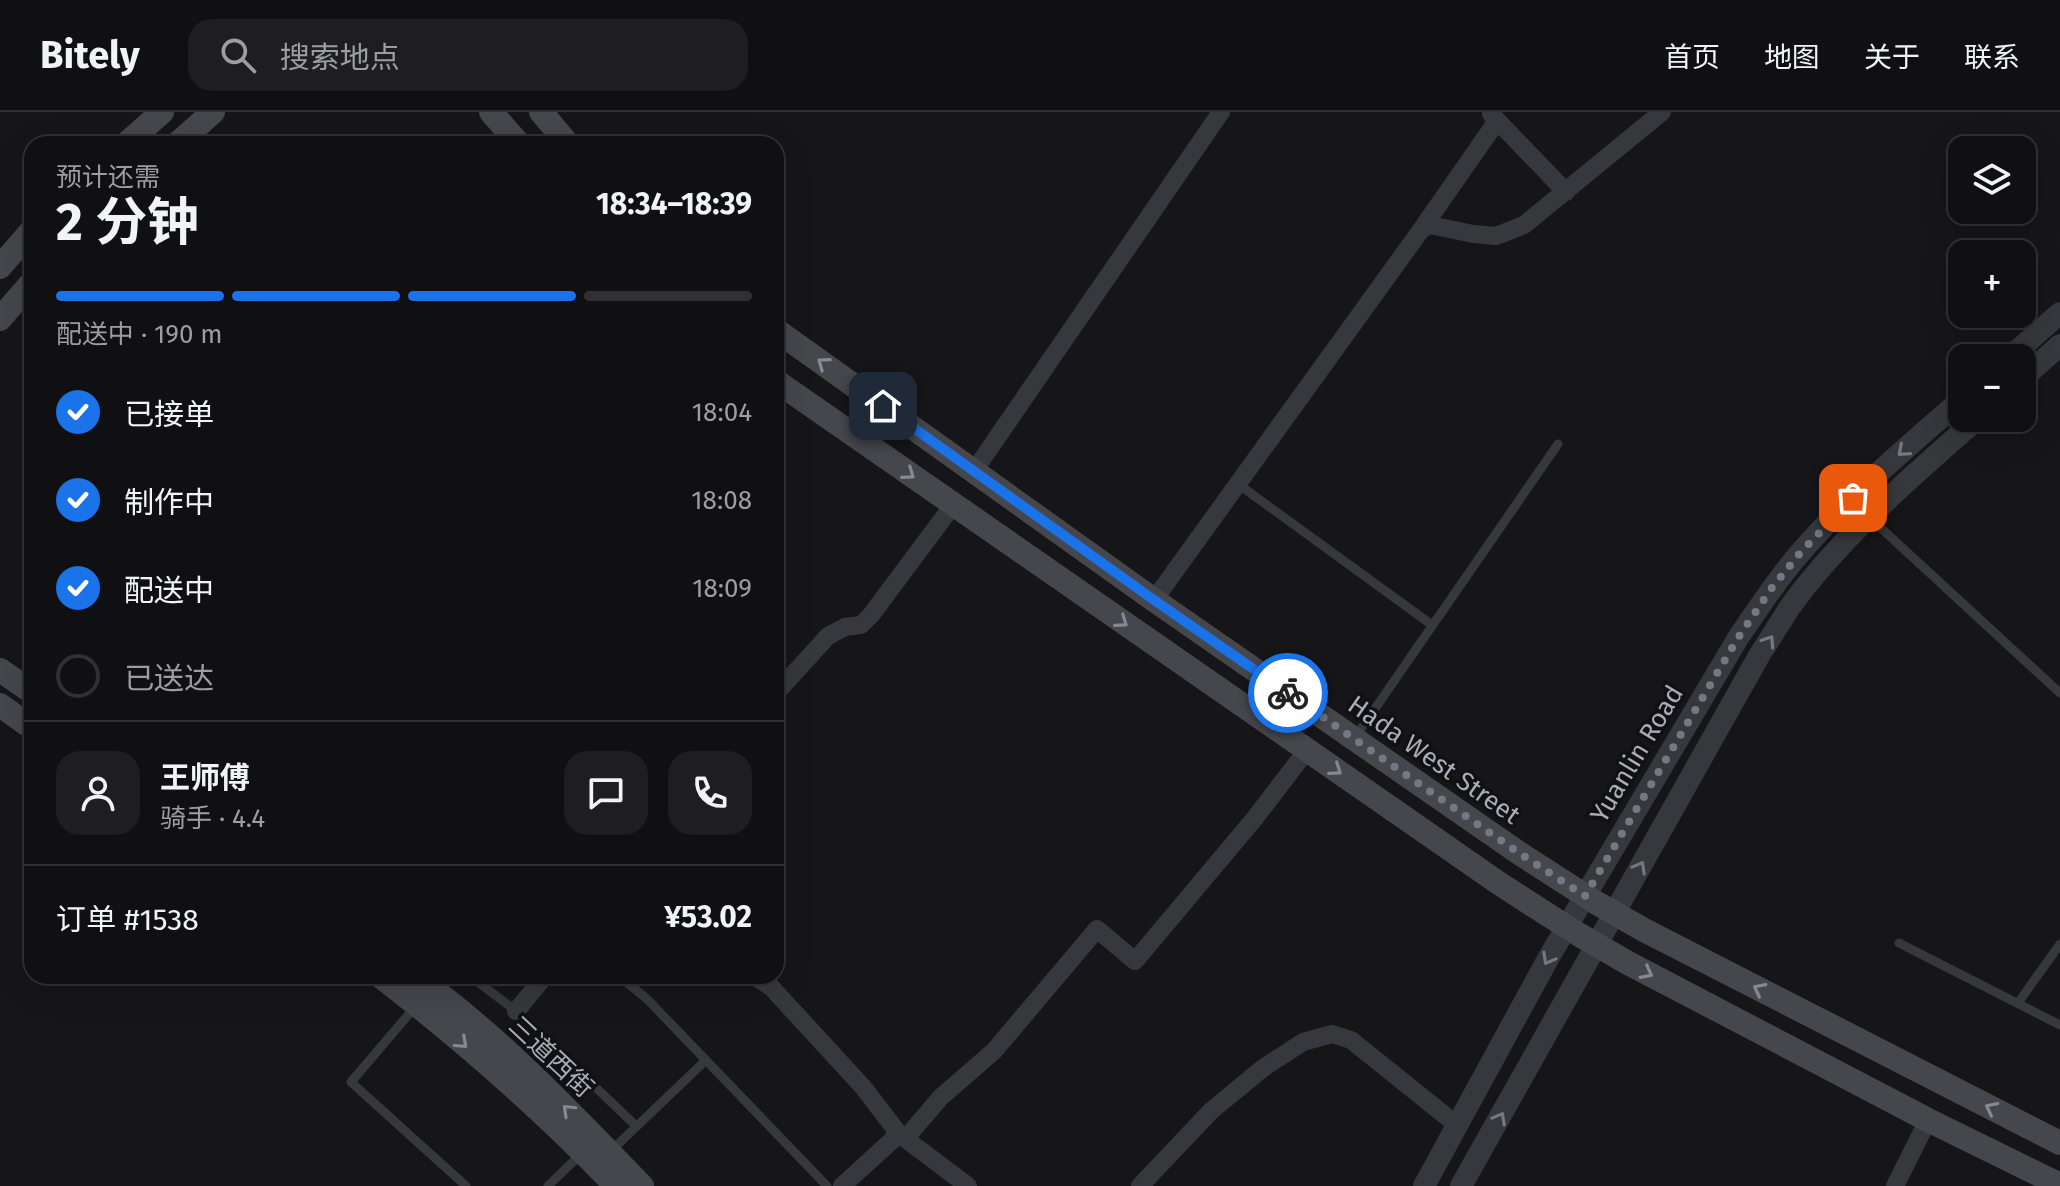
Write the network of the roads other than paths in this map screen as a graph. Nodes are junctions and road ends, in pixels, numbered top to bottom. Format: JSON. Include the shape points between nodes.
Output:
{"nodes":[{"id":1,"x":162,"y":112,"type":"edge"},
{"id":2,"x":213,"y":112,"type":"edge"},
{"id":3,"x":491,"y":112,"type":"edge"},
{"id":4,"x":541,"y":112,"type":"edge"},
{"id":5,"x":1221,"y":112,"type":"edge"},
{"id":6,"x":1662,"y":112,"type":"edge"},
{"id":7,"x":1493,"y":116,"type":"edge"},
{"id":8,"x":135,"y":136,"type":"edge"},
{"id":9,"x":186,"y":136,"type":"edge"},
{"id":10,"x":512,"y":136,"type":"edge"},
{"id":11,"x":561,"y":136,"type":"edge"},
{"id":12,"x":1566,"y":192,"type":"junction"},
{"id":13,"x":1421,"y":230,"type":"junction"},
{"id":14,"x":24,"y":239,"type":"edge"},
{"id":15,"x":0,"y":267,"type":"edge"},
{"id":16,"x":24,"y":291,"type":"edge"},
{"id":17,"x":2060,"y":313,"type":"edge"},
{"id":18,"x":0,"y":319,"type":"edge"},
{"id":19,"x":784,"y":336,"type":"edge"},
{"id":20,"x":2025,"y":344,"type":"edge"},
{"id":21,"x":2060,"y":345,"type":"edge"},
{"id":22,"x":2036,"y":366,"type":"edge"},
{"id":23,"x":784,"y":387,"type":"edge"},
{"id":24,"x":1948,"y":411,"type":"edge"},
{"id":25,"x":1962,"y":432,"type":"edge"},
{"id":26,"x":1558,"y":444,"type":"dead end"},
{"id":27,"x":974,"y":471,"type":"junction"},
{"id":28,"x":1238,"y":484,"type":"junction"},
{"id":29,"x":953,"y":505,"type":"junction"},
{"id":30,"x":1870,"y":518,"type":"junction"},
{"id":31,"x":1154,"y":600,"type":"junction"},
{"id":32,"x":1432,"y":625,"type":"junction"},
{"id":33,"x":0,"y":670,"type":"edge"},
{"id":34,"x":784,"y":684,"type":"edge"},
{"id":35,"x":24,"y":686,"type":"edge"},
{"id":36,"x":2060,"y":693,"type":"edge"},
{"id":37,"x":0,"y":705,"type":"edge"},
{"id":38,"x":24,"y":722,"type":"edge"},
{"id":39,"x":1354,"y":739,"type":"junction"},
{"id":40,"x":1307,"y":750,"type":"junction"},
{"id":41,"x":1585,"y":896,"type":"junction"},
{"id":42,"x":1614,"y":913,"type":"junction"},
{"id":43,"x":1567,"y":927,"type":"junction"},
{"id":44,"x":1899,"y":943,"type":"dead end"},
{"id":45,"x":2060,"y":944,"type":"edge"},
{"id":46,"x":1597,"y":945,"type":"junction"},
{"id":47,"x":396,"y":984,"type":"edge"},
{"id":48,"x":427,"y":984,"type":"edge"},
{"id":49,"x":481,"y":984,"type":"edge"},
{"id":50,"x":538,"y":984,"type":"edge"},
{"id":51,"x":629,"y":984,"type":"edge"},
{"id":52,"x":766,"y":984,"type":"edge"},
{"id":53,"x":2018,"y":1003,"type":"junction"},
{"id":54,"x":417,"y":1005,"type":"junction"},
{"id":55,"x":516,"y":1011,"type":"junction"},
{"id":56,"x":2060,"y":1025,"type":"edge"},
{"id":57,"x":706,"y":1060,"type":"junction"},
{"id":58,"x":1928,"y":1120,"type":"junction"},
{"id":59,"x":1457,"y":1125,"type":"junction"},
{"id":60,"x":636,"y":1126,"type":"junction"},
{"id":61,"x":902,"y":1136,"type":"junction"},
{"id":62,"x":2060,"y":1143,"type":"edge"},
{"id":63,"x":583,"y":1152,"type":"junction"},
{"id":64,"x":610,"y":1153,"type":"junction"},
{"id":65,"x":2060,"y":1185,"type":"edge"},
{"id":66,"x":466,"y":1186,"type":"edge"},
{"id":67,"x":548,"y":1186,"type":"edge"},
{"id":68,"x":616,"y":1186,"type":"edge"},
{"id":69,"x":642,"y":1186,"type":"edge"},
{"id":70,"x":827,"y":1186,"type":"edge"},
{"id":71,"x":842,"y":1186,"type":"edge"},
{"id":72,"x":968,"y":1186,"type":"edge"},
{"id":73,"x":1140,"y":1186,"type":"edge"},
{"id":74,"x":1424,"y":1186,"type":"edge"},
{"id":75,"x":1461,"y":1186,"type":"edge"},
{"id":76,"x":1895,"y":1186,"type":"edge"}],
"edges":[{"from":1,"to":8,"type":"main road"},
{"from":2,"to":9,"type":"main road"},
{"from":3,"to":10,"type":"main road"},
{"from":4,"to":11,"type":"main road"},
{"from":5,"to":27,"type":"street"},
{"from":6,"to":12,"type":"street"},
{"from":7,"to":12,"type":"street"},
{"from":7,"to":13,"type":"street"},
{"from":12,"to":13,"type":"street","via":[[1524,225],[1496,236],[1430,225]]},
{"from":13,"to":28,"type":"street"},
{"from":14,"to":15,"type":"main road"},
{"from":16,"to":18,"type":"main road"},
{"from":17,"to":20,"type":"street"},
{"from":27,"to":19,"type":"main road","name":"Hada West Street","one_way":true},
{"from":21,"to":22,"type":"street"},
{"from":23,"to":29,"type":"main road","one_way":true},
{"from":24,"to":41,"type":"street","name":"Yuanlin Road","one_way":true,"via":[[1836,514],[1771,589]]},
{"from":25,"to":30,"type":"street"},
{"from":26,"to":32,"type":"lane"},
{"from":27,"to":31,"type":"main road","name":"Hada West Street"},
{"from":28,"to":31,"type":"street"},
{"from":28,"to":32,"type":"lane"},
{"from":29,"to":34,"type":"street","via":[[871,615],[861,625],[828,636]]},
{"from":29,"to":40,"type":"main road","one_way":true},
{"from":30,"to":36,"type":"lane"},
{"from":42,"to":30,"type":"street","one_way":true,"via":[[1767,642],[1816,575]]},
{"from":31,"to":39,"type":"main road","name":"Hada West Street"},
{"from":32,"to":39,"type":"lane"},
{"from":33,"to":35,"type":"main road"},
{"from":37,"to":38,"type":"main road"},
{"from":39,"to":41,"type":"main road","name":"Hada West Street"},
{"from":40,"to":43,"type":"main road","one_way":true},
{"from":40,"to":61,"type":"street","via":[[1135,961],[1097,929],[994,1051]]},
{"from":41,"to":42,"type":"main road","name":"Hada West Street"},
{"from":41,"to":43,"type":"street","name":"Yuanlin Road"},
{"from":42,"to":46,"type":"street"},
{"from":62,"to":42,"type":"main road","name":"Hada West Street","one_way":true},
{"from":43,"to":46,"type":"main road"},
{"from":43,"to":59,"type":"street","name":"Yuanlin Road","one_way":true},
{"from":44,"to":53,"type":"lane"},
{"from":45,"to":53,"type":"lane"},
{"from":46,"to":58,"type":"main road","one_way":true},
{"from":75,"to":46,"type":"street","one_way":true},
{"from":47,"to":54,"type":"main road"},
{"from":64,"to":48,"type":"main road","name":"三道西街","one_way":true,"via":[[451,1001]]},
{"from":49,"to":55,"type":"lane"},
{"from":50,"to":55,"type":"street"},
{"from":51,"to":57,"type":"lane"},
{"from":52,"to":61,"type":"street"},
{"from":53,"to":56,"type":"lane"},
{"from":54,"to":63,"type":"main road","one_way":true},
{"from":54,"to":66,"type":"lane","via":[[351,1082]]},
{"from":55,"to":60,"type":"lane"},
{"from":57,"to":60,"type":"lane"},
{"from":57,"to":70,"type":"lane"},
{"from":58,"to":65,"type":"main road"},
{"from":58,"to":76,"type":"street"},
{"from":59,"to":73,"type":"street","via":[[1351,1040],[1332,1034],[1303,1042],[1263,1068],[1211,1111]]},
{"from":59,"to":74,"type":"street","name":"Yuanlin Road"},
{"from":60,"to":64,"type":"lane"},
{"from":61,"to":71,"type":"street"},
{"from":61,"to":72,"type":"street"},
{"from":63,"to":67,"type":"lane"},
{"from":63,"to":68,"type":"main road"},
{"from":64,"to":69,"type":"main road","name":"三道西街"}]}
